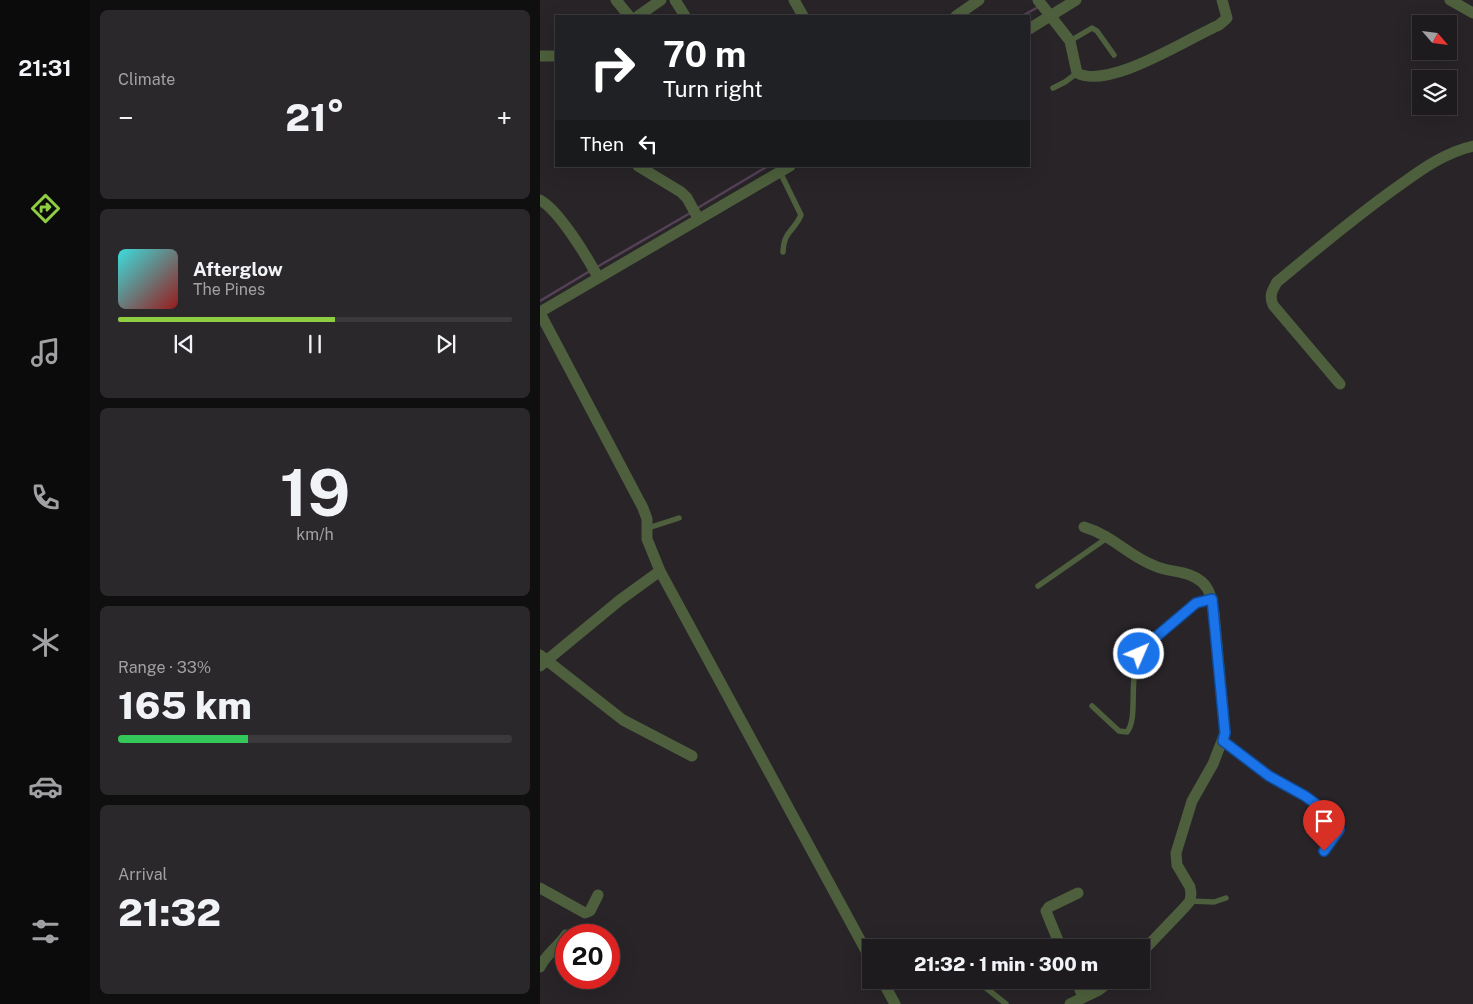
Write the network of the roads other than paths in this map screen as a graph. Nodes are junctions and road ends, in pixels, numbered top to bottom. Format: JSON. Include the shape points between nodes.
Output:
{"nodes":[{"id":1,"x":616,"y":0,"type":"edge"},
{"id":2,"x":661,"y":0,"type":"edge"},
{"id":3,"x":675,"y":0,"type":"edge"},
{"id":4,"x":794,"y":0,"type":"edge"},
{"id":5,"x":980,"y":0,"type":"edge"},
{"id":6,"x":1076,"y":0,"type":"edge"},
{"id":7,"x":1222,"y":0,"type":"edge"},
{"id":8,"x":1450,"y":0,"type":"edge"},
{"id":9,"x":1038,"y":1,"type":"edge"},
{"id":10,"x":1473,"y":13,"type":"edge"},
{"id":11,"x":1048,"y":14,"type":"junction"},
{"id":12,"x":628,"y":15,"type":"edge"},
{"id":13,"x":639,"y":15,"type":"edge"},
{"id":14,"x":684,"y":15,"type":"edge"},
{"id":15,"x":802,"y":15,"type":"edge"},
{"id":16,"x":958,"y":15,"type":"edge"},
{"id":17,"x":1030,"y":28,"type":"edge"},
{"id":18,"x":1070,"y":42,"type":"junction"},
{"id":19,"x":1114,"y":55,"type":"dead end"},
{"id":20,"x":540,"y":56,"type":"edge"},
{"id":21,"x":555,"y":56,"type":"edge"},
{"id":22,"x":1077,"y":73,"type":"junction"},
{"id":23,"x":1053,"y":88,"type":"dead end"},
{"id":24,"x":1473,"y":146,"type":"edge"},
{"id":25,"x":640,"y":167,"type":"edge"},
{"id":26,"x":785,"y":169,"type":"edge"},
{"id":27,"x":540,"y":200,"type":"edge"},
{"id":28,"x":696,"y":216,"type":"junction"},
{"id":29,"x":783,"y":252,"type":"dead end"},
{"id":30,"x":598,"y":277,"type":"junction"},
{"id":31,"x":540,"y":313,"type":"edge"},
{"id":32,"x":1340,"y":384,"type":"dead end"},
{"id":33,"x":679,"y":518,"type":"dead end"},
{"id":34,"x":1084,"y":527,"type":"dead end"},
{"id":35,"x":648,"y":528,"type":"junction"},
{"id":36,"x":1109,"y":536,"type":"junction"},
{"id":37,"x":660,"y":571,"type":"junction"},
{"id":38,"x":1038,"y":586,"type":"dead end"},
{"id":39,"x":1212,"y":599,"type":"junction"},
{"id":40,"x":542,"y":660,"type":"edge"},
{"id":41,"x":1092,"y":706,"type":"dead end"},
{"id":42,"x":1223,"y":741,"type":"junction"},
{"id":43,"x":692,"y":756,"type":"dead end"},
{"id":44,"x":1324,"y":851,"type":"dead end"},
{"id":45,"x":540,"y":888,"type":"edge"},
{"id":46,"x":1078,"y":894,"type":"dead end"},
{"id":47,"x":598,"y":895,"type":"dead end"},
{"id":48,"x":1226,"y":898,"type":"dead end"},
{"id":49,"x":1190,"y":901,"type":"junction"},
{"id":50,"x":1057,"y":939,"type":"edge"},
{"id":51,"x":862,"y":943,"type":"edge"},
{"id":52,"x":1150,"y":943,"type":"edge"},
{"id":53,"x":555,"y":949,"type":"edge"},
{"id":54,"x":540,"y":967,"type":"edge"},
{"id":55,"x":887,"y":989,"type":"edge"},
{"id":56,"x":987,"y":989,"type":"edge"},
{"id":57,"x":1080,"y":989,"type":"edge"},
{"id":58,"x":1100,"y":989,"type":"edge"},
{"id":59,"x":1083,"y":997,"type":"junction"},
{"id":60,"x":895,"y":1004,"type":"edge"},
{"id":61,"x":1006,"y":1004,"type":"edge"},
{"id":62,"x":1070,"y":1004,"type":"edge"}],
"edges":[{"from":1,"to":12,"type":"street"},
{"from":2,"to":13,"type":"street"},
{"from":3,"to":14,"type":"street"},
{"from":4,"to":15,"type":"street"},
{"from":5,"to":16,"type":"street"},
{"from":6,"to":11,"type":"street"},
{"from":7,"to":22,"type":"street","via":[[1227,18],[1219,25],[1117,73],[1086,77]]},
{"from":8,"to":10,"type":"street"},
{"from":9,"to":11,"type":"street"},
{"from":11,"to":17,"type":"street"},
{"from":11,"to":18,"type":"street"},
{"from":18,"to":19,"type":"lane","via":[[1092,28]]},
{"from":18,"to":22,"type":"street"},
{"from":20,"to":21,"type":"street"},
{"from":22,"to":23,"type":"lane"},
{"from":24,"to":32,"type":"street","via":[[1451,153],[1417,173],[1360,214],[1277,282],[1272,290],[1272,305]]},
{"from":25,"to":28,"type":"street","via":[[681,192]]},
{"from":26,"to":28,"type":"street"},
{"from":26,"to":29,"type":"lane","via":[[801,215],[786,234]]},
{"from":27,"to":30,"type":"street","via":[[553,211]]},
{"from":28,"to":30,"type":"street"},
{"from":30,"to":31,"type":"street"},
{"from":31,"to":35,"type":"street","via":[[643,508]]},
{"from":33,"to":35,"type":"lane"},
{"from":34,"to":36,"type":"street"},
{"from":35,"to":37,"type":"street","via":[[647,539]]},
{"from":36,"to":38,"type":"lane"},
{"from":36,"to":39,"type":"street","via":[[1154,566],[1184,573],[1202,582]]},
{"from":37,"to":40,"type":"street"},
{"from":37,"to":51,"type":"street"},
{"from":39,"to":41,"type":"lane","via":[[1196,603],[1139,654],[1134,670],[1131,724],[1127,732],[1119,731]]},
{"from":39,"to":42,"type":"street","via":[[1225,733]]},
{"from":40,"to":43,"type":"street","via":[[623,720]]},
{"from":42,"to":44,"type":"lane","via":[[1269,776],[1338,820],[1339,830]]},
{"from":42,"to":49,"type":"street","via":[[1192,801],[1176,853],[1177,865],[1190,887]]},
{"from":45,"to":47,"type":"street","via":[[585,913],[590,911]]},
{"from":46,"to":50,"type":"street","via":[[1046,911]]},
{"from":48,"to":49,"type":"lane","via":[[1214,902]]},
{"from":49,"to":52,"type":"street"},
{"from":53,"to":54,"type":"street"},
{"from":55,"to":60,"type":"street"},
{"from":56,"to":61,"type":"lane"},
{"from":57,"to":59,"type":"street"},
{"from":58,"to":59,"type":"street"},
{"from":59,"to":62,"type":"street"}]}
